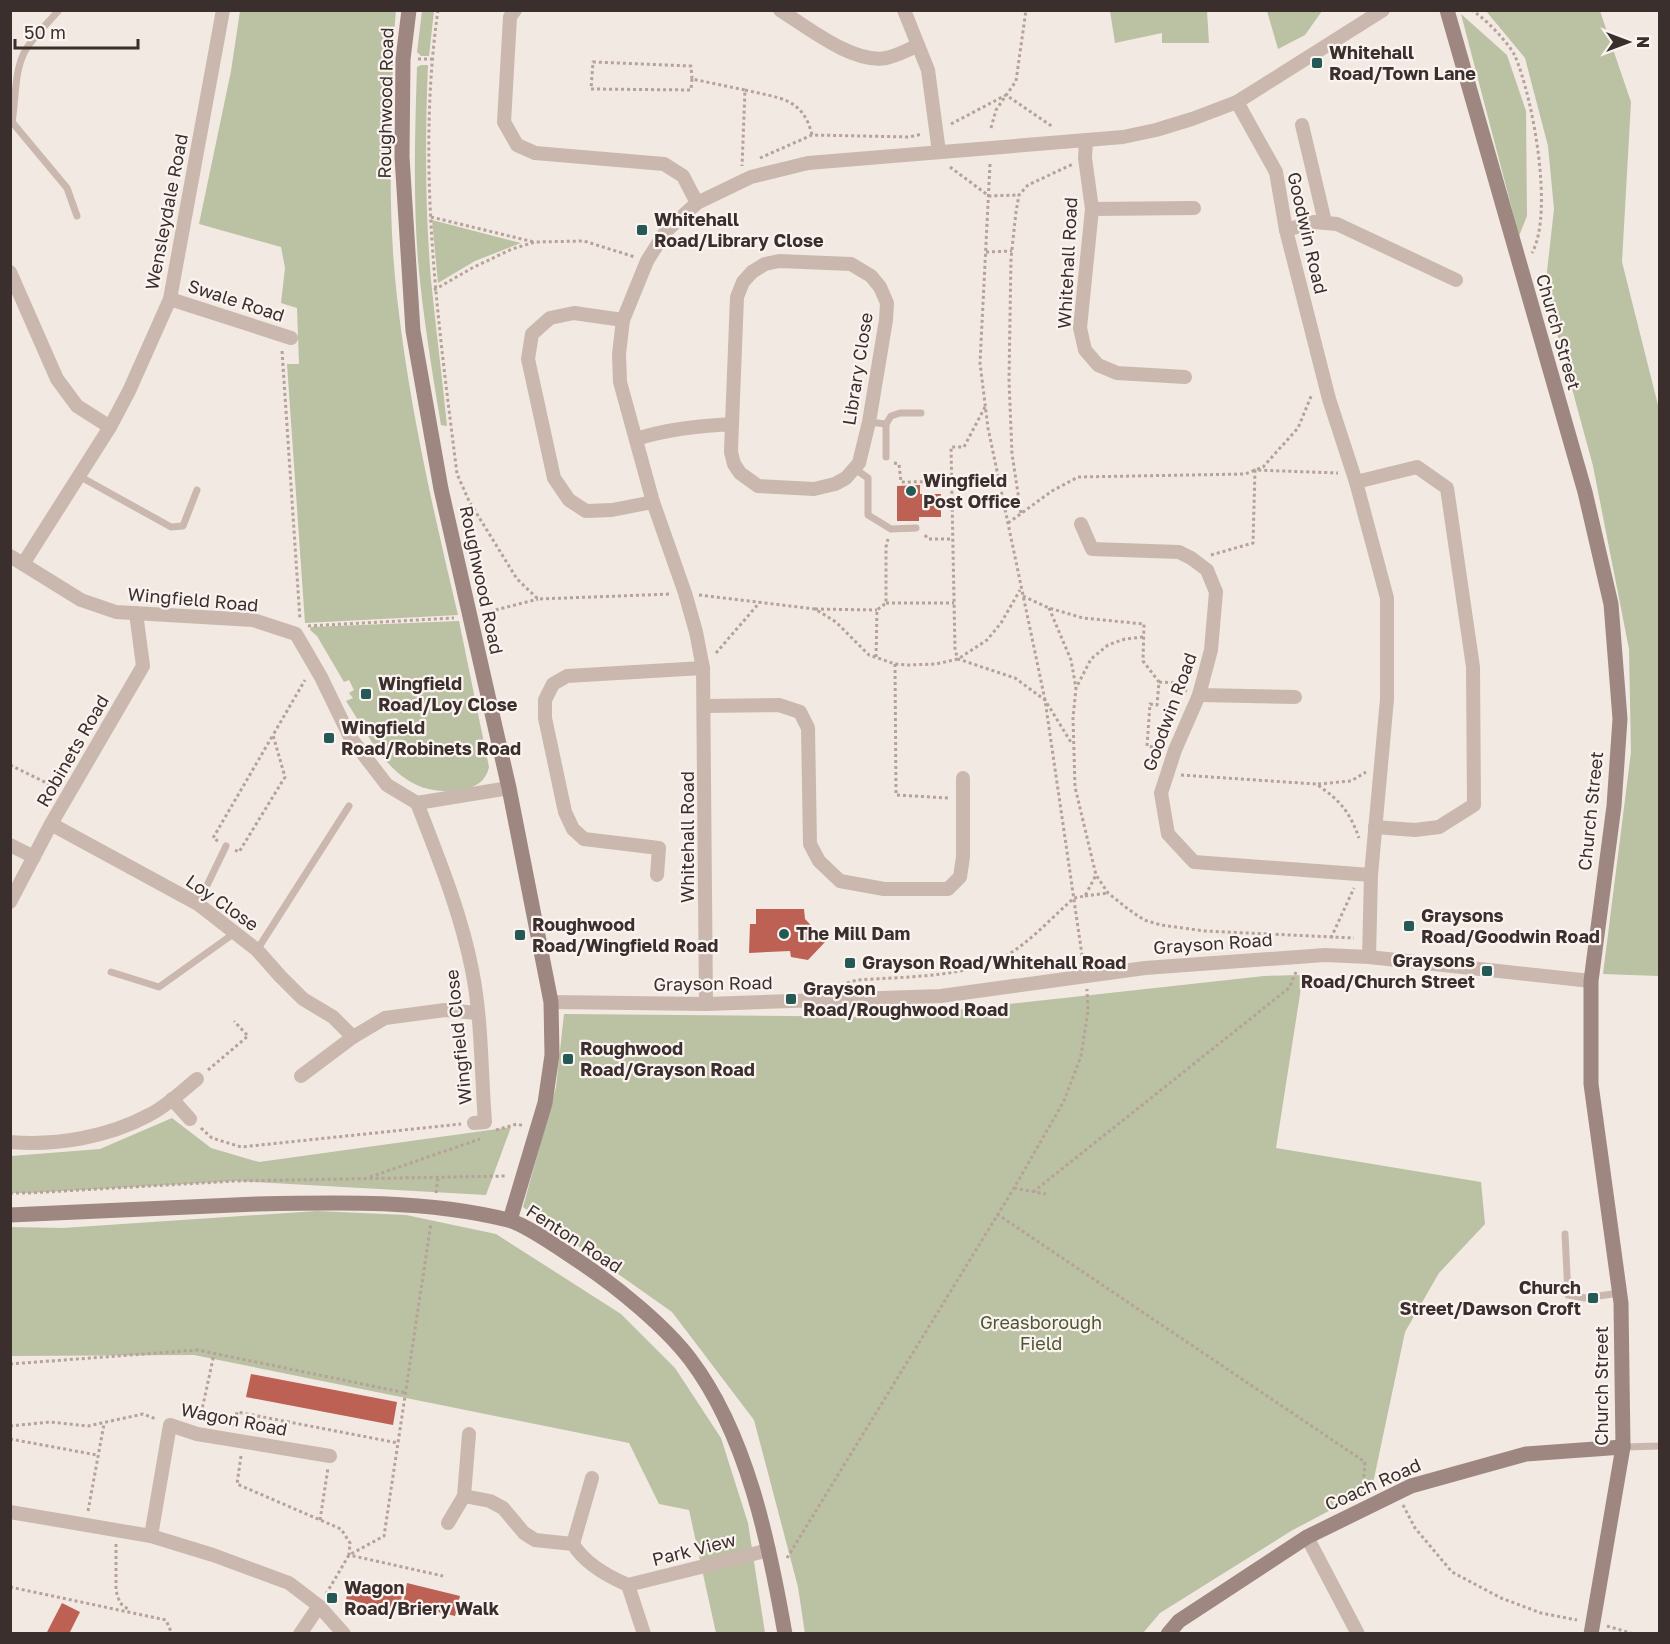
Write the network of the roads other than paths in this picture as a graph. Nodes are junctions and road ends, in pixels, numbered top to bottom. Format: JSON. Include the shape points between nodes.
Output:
{"nodes":[{"id":1,"x":59,"y":10,"type":"edge"},
{"id":2,"x":223,"y":10,"type":"edge"},
{"id":3,"x":409,"y":10,"type":"edge"},
{"id":4,"x":516,"y":10,"type":"edge"},
{"id":5,"x":780,"y":10,"type":"edge"},
{"id":6,"x":904,"y":10,"type":"edge"},
{"id":7,"x":1383,"y":10,"type":"edge"},
{"id":8,"x":1447,"y":10,"type":"edge"},
{"id":9,"x":917,"y":46,"type":"junction"},
{"id":10,"x":1237,"y":102,"type":"junction"},
{"id":11,"x":11,"y":123,"type":"edge"},
{"id":12,"x":1302,"y":125,"type":"dead end"},
{"id":13,"x":1086,"y":141,"type":"junction"},
{"id":14,"x":939,"y":153,"type":"junction"},
{"id":15,"x":697,"y":203,"type":"junction"},
{"id":16,"x":1194,"y":208,"type":"dead end"},
{"id":17,"x":1092,"y":209,"type":"junction"},
{"id":18,"x":77,"y":216,"type":"dead end"},
{"id":19,"x":1325,"y":222,"type":"junction"},
{"id":20,"x":1286,"y":230,"type":"junction"},
{"id":21,"x":10,"y":272,"type":"edge"},
{"id":22,"x":1456,"y":280,"type":"dead end"},
{"id":23,"x":14,"y":291,"type":"edge"},
{"id":24,"x":170,"y":299,"type":"junction"},
{"id":25,"x":623,"y":320,"type":"junction"},
{"id":26,"x":291,"y":338,"type":"dead end"},
{"id":27,"x":1185,"y":377,"type":"dead end"},
{"id":28,"x":921,"y":412,"type":"dead end"},
{"id":29,"x":869,"y":422,"type":"junction"},
{"id":30,"x":886,"y":423,"type":"junction"},
{"id":31,"x":732,"y":424,"type":"junction"},
{"id":32,"x":110,"y":427,"type":"junction"},
{"id":33,"x":636,"y":439,"type":"junction"},
{"id":34,"x":888,"y":460,"type":"road end"},
{"id":35,"x":855,"y":469,"type":"junction"},
{"id":36,"x":79,"y":476,"type":"junction"},
{"id":37,"x":1355,"y":478,"type":"junction"},
{"id":38,"x":197,"y":490,"type":"dead end"},
{"id":39,"x":653,"y":502,"type":"junction"},
{"id":40,"x":1082,"y":525,"type":"dead end"},
{"id":41,"x":916,"y":528,"type":"road end"},
{"id":42,"x":10,"y":556,"type":"edge"},
{"id":43,"x":23,"y":564,"type":"junction"},
{"id":44,"x":136,"y":613,"type":"junction"},
{"id":45,"x":703,"y":668,"type":"junction"},
{"id":46,"x":1199,"y":695,"type":"junction"},
{"id":47,"x":1295,"y":697,"type":"dead end"},
{"id":48,"x":705,"y":706,"type":"junction"},
{"id":49,"x":963,"y":778,"type":"dead end"},
{"id":50,"x":509,"y":788,"type":"junction"},
{"id":51,"x":417,"y":803,"type":"junction"},
{"id":52,"x":349,"y":806,"type":"dead end"},
{"id":53,"x":51,"y":824,"type":"junction"},
{"id":54,"x":1375,"y":827,"type":"junction"},
{"id":55,"x":10,"y":845,"type":"edge"},
{"id":56,"x":226,"y":846,"type":"road end"},
{"id":57,"x":34,"y":857,"type":"junction"},
{"id":58,"x":657,"y":874,"type":"dead end"},
{"id":59,"x":1365,"y":875,"type":"junction"},
{"id":60,"x":10,"y":902,"type":"edge"},
{"id":61,"x":198,"y":904,"type":"junction"},
{"id":62,"x":236,"y":932,"type":"junction"},
{"id":63,"x":258,"y":950,"type":"junction"},
{"id":64,"x":1369,"y":957,"type":"junction"},
{"id":65,"x":111,"y":972,"type":"dead end"},
{"id":66,"x":1591,"y":981,"type":"junction"},
{"id":67,"x":551,"y":1002,"type":"junction"},
{"id":68,"x":706,"y":1004,"type":"junction"},
{"id":69,"x":477,"y":1013,"type":"junction"},
{"id":70,"x":353,"y":1037,"type":"junction"},
{"id":71,"x":301,"y":1076,"type":"dead end"},
{"id":72,"x":197,"y":1079,"type":"road end"},
{"id":73,"x":171,"y":1099,"type":"junction"},
{"id":74,"x":190,"y":1119,"type":"road end"},
{"id":75,"x":479,"y":1122,"type":"road end"},
{"id":76,"x":10,"y":1142,"type":"edge"},
{"id":77,"x":10,"y":1215,"type":"edge"},
{"id":78,"x":510,"y":1220,"type":"junction"},
{"id":79,"x":1565,"y":1234,"type":"dead end"},
{"id":80,"x":1619,"y":1293,"type":"junction"},
{"id":81,"x":469,"y":1434,"type":"dead end"},
{"id":82,"x":1659,"y":1446,"type":"edge"},
{"id":83,"x":1623,"y":1447,"type":"junction"},
{"id":84,"x":330,"y":1456,"type":"road end"},
{"id":85,"x":592,"y":1478,"type":"dead end"},
{"id":86,"x":464,"y":1496,"type":"junction"},
{"id":87,"x":10,"y":1512,"type":"edge"},
{"id":88,"x":448,"y":1523,"type":"dead end"},
{"id":89,"x":151,"y":1536,"type":"junction"},
{"id":90,"x":1307,"y":1537,"type":"junction"},
{"id":91,"x":573,"y":1544,"type":"junction"},
{"id":92,"x":770,"y":1550,"type":"junction"},
{"id":93,"x":628,"y":1585,"type":"junction"},
{"id":94,"x":319,"y":1606,"type":"junction"},
{"id":95,"x":1593,"y":1631,"type":"edge"},
{"id":96,"x":300,"y":1634,"type":"edge"},
{"id":97,"x":344,"y":1634,"type":"edge"},
{"id":98,"x":644,"y":1634,"type":"edge"},
{"id":99,"x":785,"y":1634,"type":"edge"},
{"id":100,"x":1168,"y":1634,"type":"edge"},
{"id":101,"x":1358,"y":1634,"type":"edge"}],
"edges":[{"from":1,"to":11,"type":"lane","via":[[25,51]]},
{"from":2,"to":24,"type":"street","name":"Wensleydale Road"},
{"from":3,"to":50,"type":"street","name":"Roughwood Road","via":[[403,59],[402,157],[413,331],[441,489]]},
{"from":4,"to":15,"type":"street","via":[[510,17],[504,123],[517,145],[535,153],[664,164],[683,176]]},
{"from":5,"to":9,"type":"street","via":[[861,57],[886,58]]},
{"from":6,"to":9,"type":"street"},
{"from":7,"to":10,"type":"street","name":"Whitehall Road"},
{"from":8,"to":66,"type":"street","name":"Church Street","via":[[1585,492],[1611,603],[1620,719],[1614,806]]},
{"from":9,"to":14,"type":"street","via":[[928,70]]},
{"from":10,"to":13,"type":"street","name":"Whitehall Road","via":[[1156,130]]},
{"from":10,"to":20,"type":"street","name":"Goodwin Road","via":[[1276,172]]},
{"from":11,"to":18,"type":"lane","via":[[67,188]]},
{"from":12,"to":19,"type":"street"},
{"from":13,"to":14,"type":"street","name":"Whitehall Road"},
{"from":13,"to":17,"type":"street","name":"Whitehall Road"},
{"from":14,"to":15,"type":"street","name":"Whitehall Road","via":[[808,164],[750,177]]},
{"from":15,"to":25,"type":"street","name":"Whitehall Road","via":[[666,231],[647,261]]},
{"from":16,"to":17,"type":"street"},
{"from":17,"to":27,"type":"street","name":"Whitehall Road","via":[[1080,328],[1085,350],[1098,365],[1117,373]]},
{"from":19,"to":20,"type":"street"},
{"from":19,"to":22,"type":"street","via":[[1337,224]]},
{"from":20,"to":37,"type":"street","name":"Goodwin Road","via":[[1323,377]]},
{"from":21,"to":23,"type":"street"},
{"from":23,"to":32,"type":"street","via":[[57,379],[77,406]]},
{"from":24,"to":26,"type":"street","name":"Swale Road"},
{"from":24,"to":32,"type":"street","name":"Wensleydale Road"},
{"from":25,"to":33,"type":"street","name":"Whitehall Road","via":[[620,382]]},
{"from":25,"to":39,"type":"street","via":[[574,312],[550,318],[532,334],[528,359],[554,478],[569,500],[586,511]]},
{"from":28,"to":30,"type":"lane","via":[[900,413]]},
{"from":29,"to":30,"type":"lane"},
{"from":29,"to":31,"type":"street","name":"Library Close","via":[[886,320],[887,303],[880,287],[871,276],[851,264],[778,261],[752,272],[736,297]]},
{"from":29,"to":35,"type":"street","name":"Library Close"},
{"from":30,"to":34,"type":"lane"},
{"from":31,"to":33,"type":"street","via":[[687,427]]},
{"from":31,"to":35,"type":"street","name":"Library Close","via":[[734,464],[758,486],[824,488]]},
{"from":32,"to":36,"type":"street","name":"Wensleydale Road"},
{"from":33,"to":39,"type":"street","name":"Whitehall Road"},
{"from":35,"to":41,"type":"lane","via":[[868,478],[868,515],[891,529]]},
{"from":36,"to":38,"type":"lane","via":[[171,527],[183,526]]},
{"from":36,"to":43,"type":"street","name":"Wensleydale Road"},
{"from":37,"to":54,"type":"street","name":"Goodwin Road","via":[[1387,598],[1388,699]]},
{"from":37,"to":54,"type":"street","via":[[1417,467],[1447,488],[1473,667],[1474,804],[1439,827]]},
{"from":39,"to":45,"type":"street","name":"Whitehall Road","via":[[685,593]]},
{"from":40,"to":46,"type":"street","name":"Goodwin Road","via":[[1092,549],[1179,552],[1207,570],[1216,592],[1211,650]]},
{"from":42,"to":43,"type":"street","name":"Wingfield Road"},
{"from":43,"to":44,"type":"street","name":"Wingfield Road","via":[[81,600],[116,612]]},
{"from":44,"to":51,"type":"street","name":"Wingfield Road","via":[[253,620],[296,634],[350,737],[387,784]]},
{"from":44,"to":53,"type":"street","name":"Robinets Road","via":[[143,666]]},
{"from":45,"to":48,"type":"street","name":"Whitehall Road"},
{"from":45,"to":58,"type":"street","name":"Whitehall Road","via":[[567,676],[553,684],[544,700],[544,718],[565,812],[573,830],[584,839],[659,848]]},
{"from":46,"to":47,"type":"street"},
{"from":46,"to":59,"type":"street","name":"Goodwin Road","via":[[1161,793],[1168,834],[1194,862]]},
{"from":48,"to":49,"type":"street","via":[[779,705],[800,712],[808,728],[810,844],[819,861],[840,881],[884,889],[948,889],[960,877],[963,857]]},
{"from":48,"to":68,"type":"street","name":"Whitehall Road"},
{"from":50,"to":51,"type":"street"},
{"from":50,"to":67,"type":"street","name":"Roughwood Road"},
{"from":51,"to":69,"type":"street","name":"Wingfield Close","via":[[449,887],[472,969]]},
{"from":52,"to":63,"type":"lane"},
{"from":53,"to":57,"type":"street","name":"Robinets Road"},
{"from":53,"to":61,"type":"street","name":"Loy Close"},
{"from":54,"to":59,"type":"street","name":"Goodwin Road"},
{"from":55,"to":57,"type":"street"},
{"from":56,"to":61,"type":"lane"},
{"from":57,"to":60,"type":"street","name":"Robinets Road"},
{"from":59,"to":64,"type":"street","name":"Goodwin Road"},
{"from":61,"to":62,"type":"street","name":"Loy Close"},
{"from":62,"to":63,"type":"street","name":"Loy Close"},
{"from":62,"to":65,"type":"lane","via":[[159,987]]},
{"from":63,"to":70,"type":"street","name":"Loy Close","via":[[303,999],[333,1017]]},
{"from":64,"to":66,"type":"street","name":"Grayson Road"},
{"from":64,"to":68,"type":"street","name":"Grayson Road","via":[[1303,956],[1145,968],[941,996]]},
{"from":66,"to":80,"type":"street","name":"Church Street","via":[[1591,1084]]},
{"from":67,"to":68,"type":"street","name":"Grayson Road"},
{"from":67,"to":78,"type":"street","name":"Roughwood Road","via":[[552,1054],[545,1103]]},
{"from":69,"to":70,"type":"street","via":[[445,1010],[385,1018]]},
{"from":69,"to":75,"type":"street","name":"Wingfield Close"},
{"from":70,"to":71,"type":"street"},
{"from":72,"to":73,"type":"street"},
{"from":73,"to":74,"type":"street"},
{"from":73,"to":76,"type":"street","via":[[152,1114],[117,1129],[69,1140]]},
{"from":77,"to":78,"type":"street","name":"Fenton Road","via":[[338,1202],[434,1208]]},
{"from":78,"to":92,"type":"street","name":"Fenton Road","via":[[598,1274],[649,1317],[690,1359],[734,1435]]},
{"from":79,"to":80,"type":"lane","via":[[1568,1295],[1585,1298]]},
{"from":80,"to":83,"type":"street","name":"Church Street"},
{"from":81,"to":86,"type":"street"},
{"from":82,"to":83,"type":"lane"},
{"from":83,"to":90,"type":"street","name":"Coach Road","via":[[1526,1454],[1411,1486]]},
{"from":83,"to":95,"type":"street","name":"Church Street"},
{"from":84,"to":89,"type":"street","name":"Wagon Road","via":[[197,1434],[170,1425]]},
{"from":85,"to":91,"type":"street"},
{"from":86,"to":88,"type":"street"},
{"from":86,"to":91,"type":"street","via":[[503,1508],[535,1540]]},
{"from":87,"to":89,"type":"street"},
{"from":89,"to":94,"type":"street","via":[[289,1583]]},
{"from":90,"to":100,"type":"street","name":"Coach Road","via":[[1179,1621]]},
{"from":90,"to":101,"type":"street"},
{"from":91,"to":93,"type":"street","via":[[591,1564]]},
{"from":92,"to":93,"type":"street","name":"Park View"},
{"from":92,"to":99,"type":"street","name":"Fenton Road"},
{"from":93,"to":98,"type":"street"},
{"from":94,"to":96,"type":"street"},
{"from":94,"to":97,"type":"street"}]}
